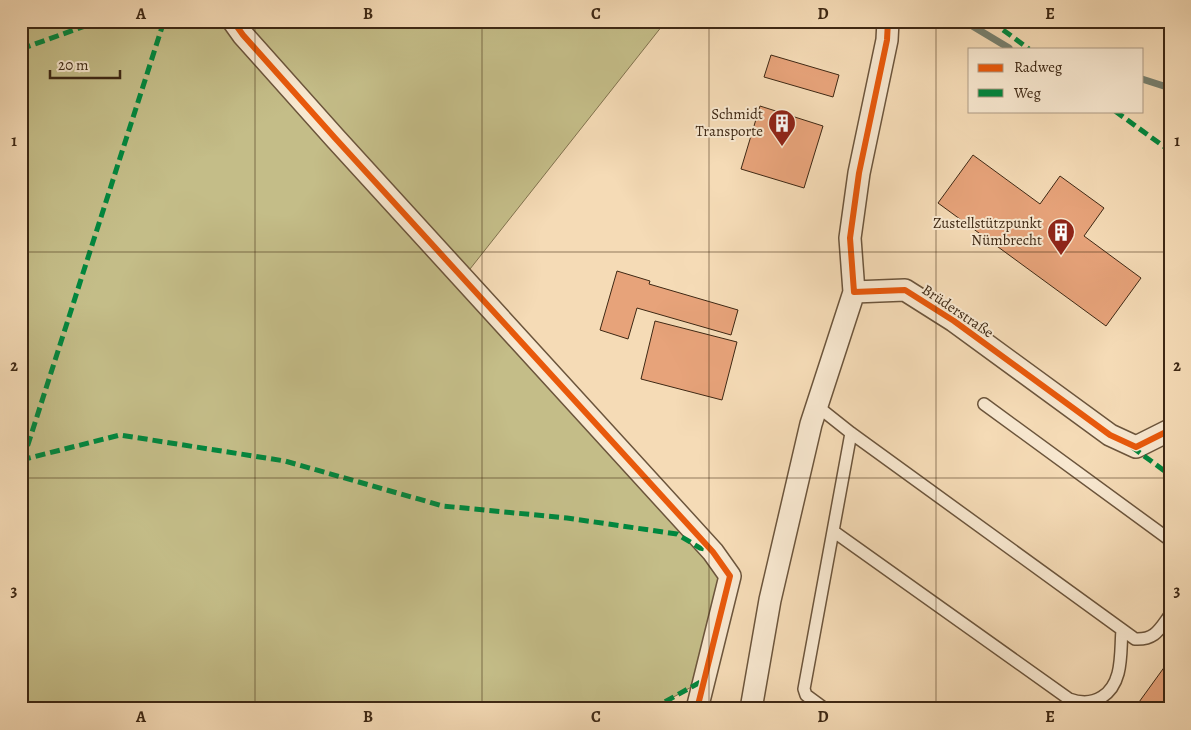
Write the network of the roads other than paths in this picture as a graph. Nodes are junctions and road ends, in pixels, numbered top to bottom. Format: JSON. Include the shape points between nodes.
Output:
{"nodes":[{"id":1,"x":233,"y":21,"type":"edge"},
{"id":2,"x":888,"y":21,"type":"edge"},
{"id":3,"x":854,"y":292,"type":"junction"},
{"id":4,"x":984,"y":404,"type":"dead end"},
{"id":5,"x":817,"y":406,"type":"junction"},
{"id":6,"x":1170,"y":430,"type":"edge"},
{"id":7,"x":851,"y":433,"type":"junction"},
{"id":8,"x":833,"y":531,"type":"junction"},
{"id":9,"x":1170,"y":540,"type":"edge"},
{"id":10,"x":1170,"y":615,"type":"edge"},
{"id":11,"x":1122,"y":630,"type":"junction"},
{"id":12,"x":697,"y":709,"type":"edge"},
{"id":13,"x":752,"y":709,"type":"edge"},
{"id":14,"x":825,"y":709,"type":"edge"}],
"edges":[{"from":1,"to":12,"type":"street","via":[[334,138],[713,552],[730,576]]},
{"from":2,"to":3,"type":"street","via":[[850,238]]},
{"from":3,"to":5,"type":"street"},
{"from":3,"to":6,"type":"street","name":"Brüderstraße","via":[[905,290],[954,321],[1110,435],[1136,447]]},
{"from":4,"to":9,"type":"lane"},
{"from":5,"to":7,"type":"lane"},
{"from":5,"to":13,"type":"street","via":[[770,600]]},
{"from":7,"to":8,"type":"lane"},
{"from":7,"to":11,"type":"lane"},
{"from":8,"to":11,"type":"lane","via":[[1069,699],[1090,703],[1112,688],[1119,670]]},
{"from":8,"to":14,"type":"lane","via":[[804,689],[806,695]]},
{"from":10,"to":11,"type":"lane","via":[[1150,638],[1134,639]]}]}
